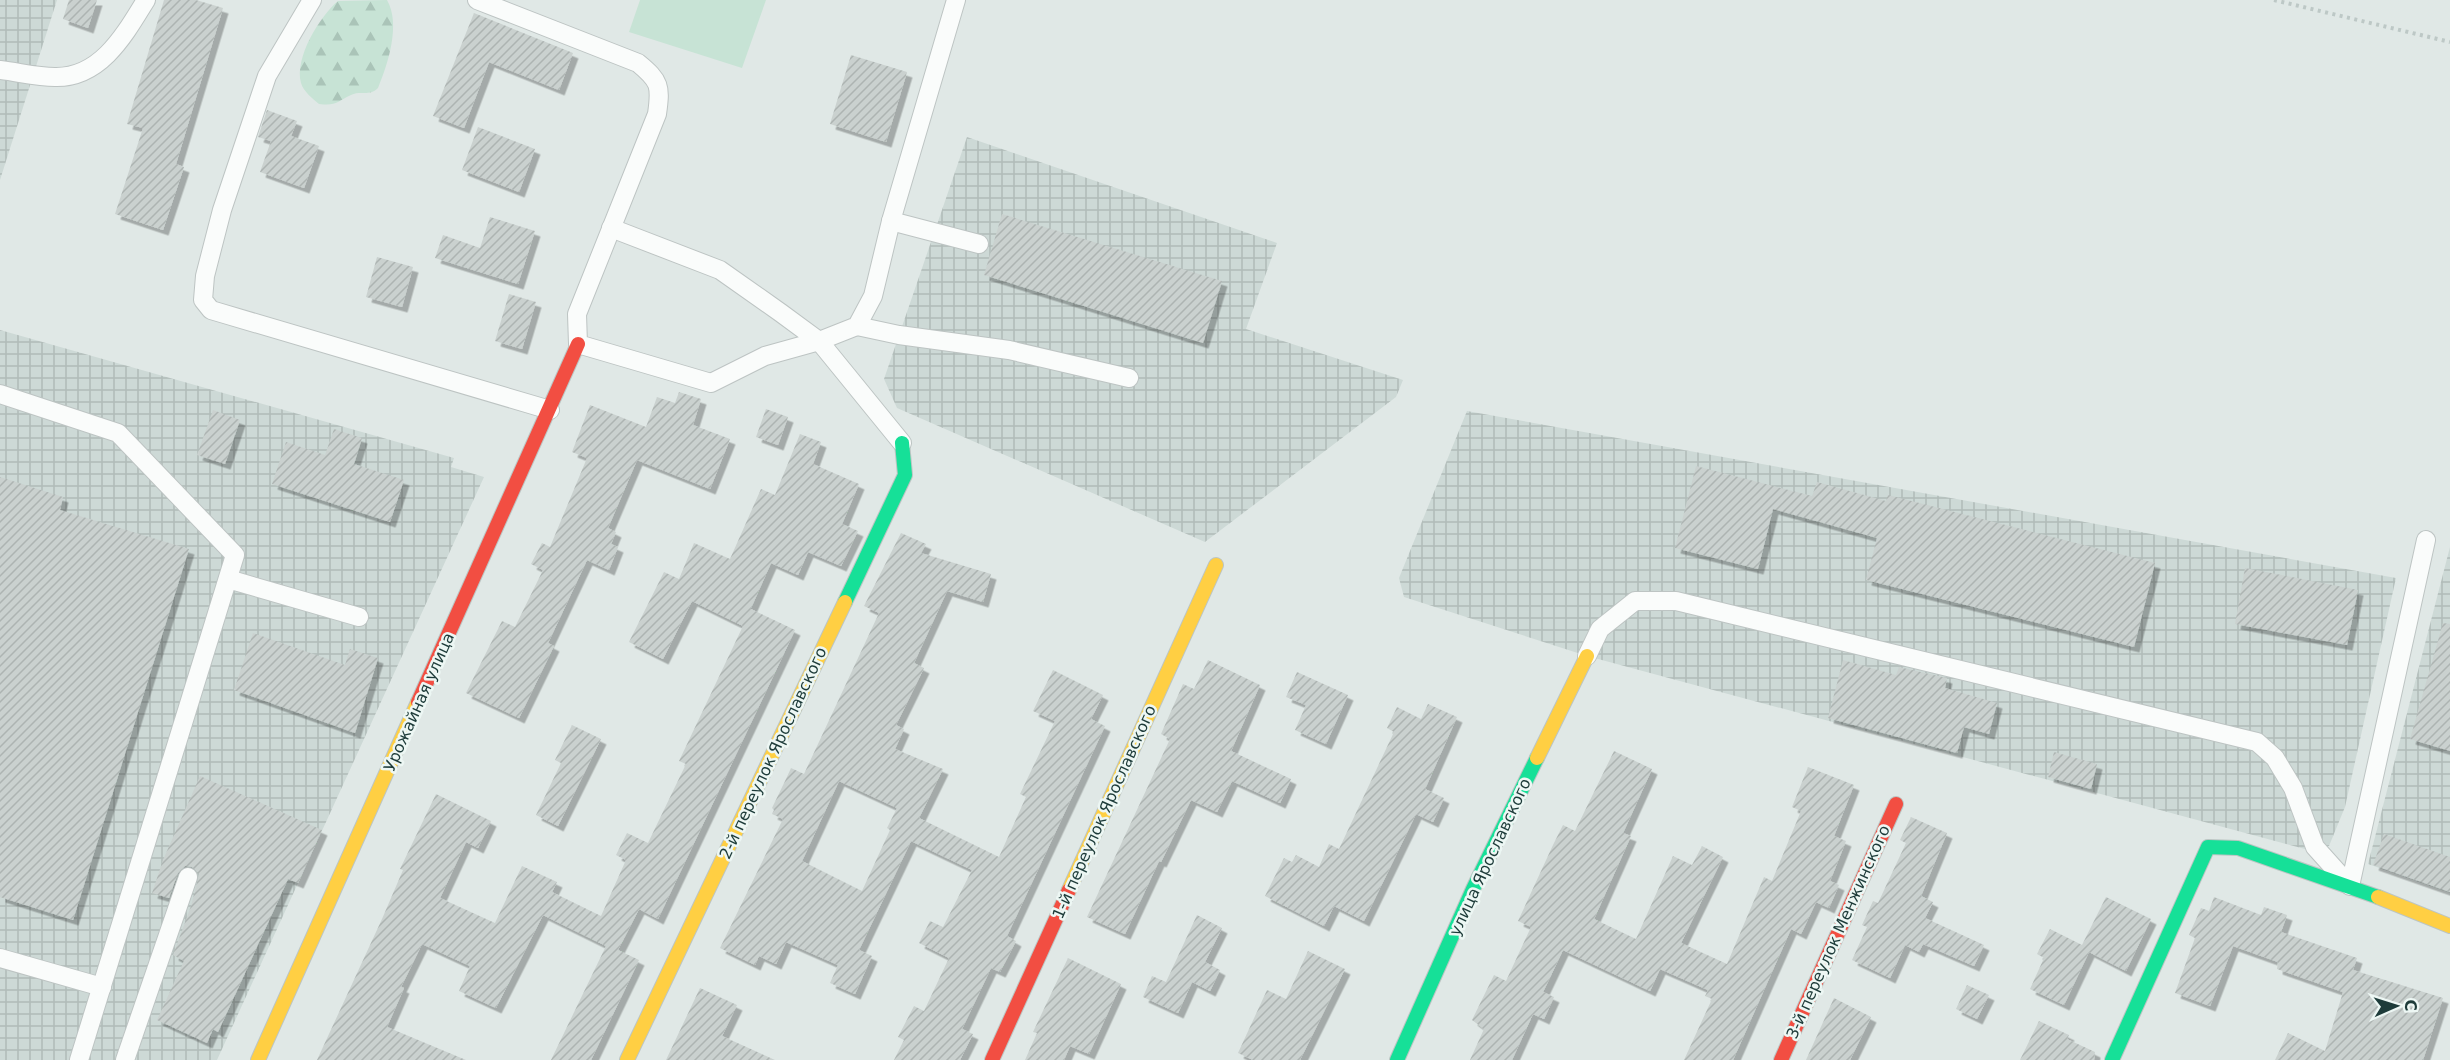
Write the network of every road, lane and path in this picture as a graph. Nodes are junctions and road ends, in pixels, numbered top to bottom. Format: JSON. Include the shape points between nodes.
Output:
{"nodes":[{"id":1,"x":146,"y":0,"type":"edge"},
{"id":2,"x":312,"y":0,"type":"edge"},
{"id":3,"x":477,"y":0,"type":"edge"},
{"id":4,"x":956,"y":0,"type":"edge"},
{"id":5,"x":2274,"y":0,"type":"edge"},
{"id":6,"x":2450,"y":42,"type":"edge"},
{"id":7,"x":0,"y":70,"type":"edge"},
{"id":8,"x":891,"y":221,"type":"junction"},
{"id":9,"x":611,"y":228,"type":"junction"},
{"id":10,"x":979,"y":244,"type":"dead end"},
{"id":11,"x":857,"y":326,"type":"junction"},
{"id":12,"x":819,"y":341,"type":"junction"},
{"id":13,"x":578,"y":344,"type":"junction"},
{"id":14,"x":1130,"y":378,"type":"dead end"},
{"id":15,"x":0,"y":394,"type":"edge"},
{"id":16,"x":550,"y":410,"type":"junction"},
{"id":17,"x":902,"y":443,"type":"joint"},
{"id":18,"x":2426,"y":540,"type":"dead end"},
{"id":19,"x":1216,"y":565,"type":"dead end"},
{"id":20,"x":228,"y":579,"type":"junction"},
{"id":21,"x":359,"y":617,"type":"dead end"},
{"id":22,"x":1587,"y":657,"type":"joint"},
{"id":23,"x":1896,"y":804,"type":"dead end"},
{"id":24,"x":188,"y":876,"type":"dead end"},
{"id":25,"x":2350,"y":886,"type":"junction"},
{"id":26,"x":2450,"y":926,"type":"edge"},
{"id":27,"x":0,"y":958,"type":"edge"},
{"id":28,"x":102,"y":987,"type":"junction"},
{"id":29,"x":79,"y":1060,"type":"edge"},
{"id":30,"x":125,"y":1060,"type":"edge"},
{"id":31,"x":258,"y":1060,"type":"edge"},
{"id":32,"x":627,"y":1060,"type":"edge"},
{"id":33,"x":992,"y":1060,"type":"edge"},
{"id":34,"x":1397,"y":1060,"type":"edge"},
{"id":35,"x":1781,"y":1060,"type":"edge"},
{"id":36,"x":2112,"y":1060,"type":"edge"}],
"edges":[{"from":1,"to":7,"type":"lane","via":[[106,57],[80,72],[56,77]]},
{"from":2,"to":16,"type":"lane","via":[[267,76],[222,210],[205,276],[203,300],[210,310]]},
{"from":3,"to":9,"type":"lane","via":[[638,63],[656,78],[660,93],[657,114]]},
{"from":4,"to":8,"type":"lane"},
{"from":5,"to":6,"type":"path"},
{"from":8,"to":10,"type":"lane"},
{"from":8,"to":11,"type":"lane","via":[[873,296]]},
{"from":9,"to":12,"type":"lane","via":[[720,270]]},
{"from":9,"to":13,"type":"lane","via":[[577,314]]},
{"from":11,"to":12,"type":"lane"},
{"from":11,"to":14,"type":"lane","via":[[1009,350]]},
{"from":12,"to":13,"type":"lane","via":[[765,356],[711,384]]},
{"from":12,"to":17,"type":"lane"},
{"from":13,"to":16,"type":"street","name":"Урожайная улица"},
{"from":15,"to":20,"type":"lane","via":[[118,433],[236,555]]},
{"from":16,"to":31,"type":"street","name":"Урожайная улица"},
{"from":17,"to":32,"type":"street","name":"2-й переулок Ярославского","via":[[905,475]]},
{"from":18,"to":25,"type":"lane"},
{"from":19,"to":33,"type":"street","name":"1-й переулок Ярославского"},
{"from":20,"to":21,"type":"lane"},
{"from":20,"to":28,"type":"lane"},
{"from":22,"to":25,"type":"lane","via":[[1600,629],[1635,601],[1677,600],[2257,742],[2275,758],[2293,788],[2315,848]]},
{"from":22,"to":34,"type":"street","name":"улица Ярославского","via":[[1473,889]]},
{"from":23,"to":35,"type":"street","name":"3-й переулок Менжинского"},
{"from":24,"to":30,"type":"lane"},
{"from":25,"to":26,"type":"street"},
{"from":25,"to":36,"type":"street","via":[[2238,848],[2208,847]]},
{"from":27,"to":28,"type":"lane"},
{"from":28,"to":29,"type":"lane"}]}
